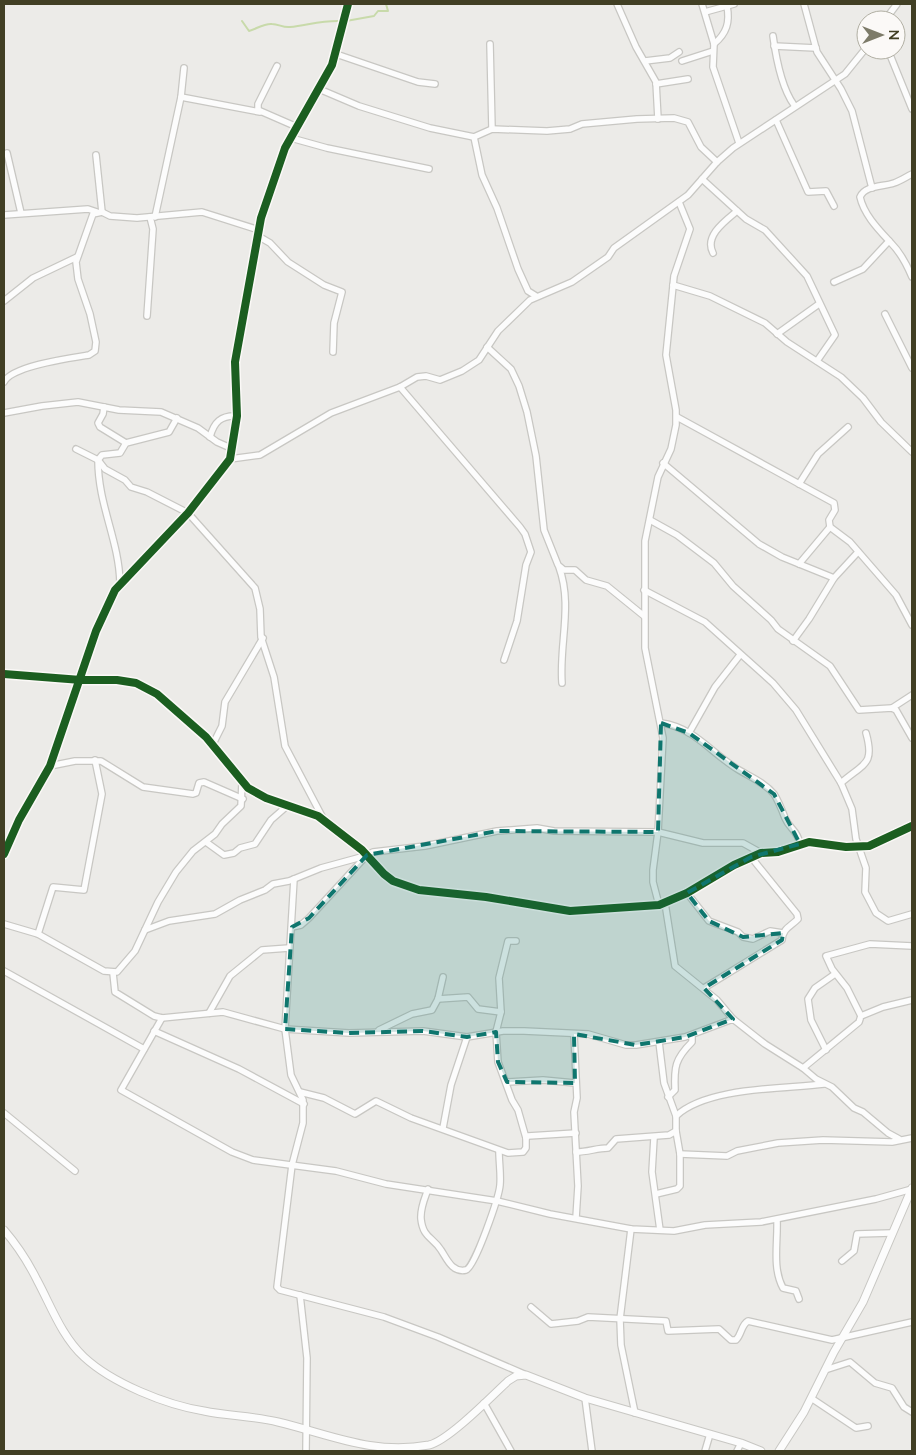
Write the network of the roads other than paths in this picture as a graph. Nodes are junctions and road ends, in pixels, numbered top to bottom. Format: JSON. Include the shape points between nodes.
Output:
{"nodes":[{"id":1,"x":348,"y":4,"type":"edge"},
{"id":2,"x":617,"y":4,"type":"edge"},
{"id":3,"x":702,"y":4,"type":"edge"},
{"id":4,"x":734,"y":4,"type":"edge"},
{"id":5,"x":804,"y":4,"type":"edge"},
{"id":6,"x":727,"y":6,"type":"junction"},
{"id":7,"x":705,"y":12,"type":"junction"},
{"id":8,"x":773,"y":36,"type":"dead end"},
{"id":9,"x":490,"y":44,"type":"dead end"},
{"id":10,"x":714,"y":44,"type":"junction"},
{"id":11,"x":774,"y":46,"type":"junction"},
{"id":12,"x":816,"y":48,"type":"junction"},
{"id":13,"x":712,"y":51,"type":"junction"},
{"id":14,"x":679,"y":52,"type":"dead end"},
{"id":15,"x":336,"y":54,"type":"junction"},
{"id":16,"x":856,"y":60,"type":"edge"},
{"id":17,"x":892,"y":60,"type":"edge"},
{"id":18,"x":645,"y":61,"type":"junction"},
{"id":19,"x":682,"y":61,"type":"dead end"},
{"id":20,"x":277,"y":66,"type":"dead end"},
{"id":21,"x":184,"y":68,"type":"dead end"},
{"id":22,"x":688,"y":79,"type":"dead end"},
{"id":23,"x":836,"y":80,"type":"junction"},
{"id":24,"x":435,"y":84,"type":"dead end"},
{"id":25,"x":656,"y":84,"type":"junction"},
{"id":26,"x":319,"y":89,"type":"junction"},
{"id":27,"x":181,"y":97,"type":"junction"},
{"id":28,"x":794,"y":105,"type":"junction"},
{"id":29,"x":912,"y":109,"type":"edge"},
{"id":30,"x":260,"y":112,"type":"junction"},
{"id":31,"x":658,"y":119,"type":"junction"},
{"id":32,"x":776,"y":120,"type":"junction"},
{"id":33,"x":297,"y":127,"type":"junction"},
{"id":34,"x":492,"y":129,"type":"junction"},
{"id":35,"x":474,"y":137,"type":"junction"},
{"id":36,"x":290,"y":138,"type":"junction"},
{"id":37,"x":739,"y":143,"type":"junction"},
{"id":38,"x":7,"y":153,"type":"dead end"},
{"id":39,"x":96,"y":154,"type":"dead end"},
{"id":40,"x":717,"y":162,"type":"junction"},
{"id":41,"x":429,"y":169,"type":"dead end"},
{"id":42,"x":912,"y":174,"type":"edge"},
{"id":43,"x":702,"y":178,"type":"junction"},
{"id":44,"x":872,"y":188,"type":"junction"},
{"id":45,"x":679,"y":202,"type":"junction"},
{"id":46,"x":834,"y":206,"type":"dead end"},
{"id":47,"x":737,"y":211,"type":"junction"},
{"id":48,"x":100,"y":212,"type":"junction"},
{"id":49,"x":22,"y":213,"type":"junction"},
{"id":50,"x":4,"y":215,"type":"edge"},
{"id":51,"x":153,"y":217,"type":"junction"},
{"id":52,"x":258,"y":233,"type":"junction"},
{"id":53,"x":889,"y":241,"type":"junction"},
{"id":54,"x":713,"y":253,"type":"dead end"},
{"id":55,"x":77,"y":257,"type":"junction"},
{"id":56,"x":912,"y":277,"type":"edge"},
{"id":57,"x":834,"y":282,"type":"dead end"},
{"id":58,"x":673,"y":286,"type":"junction"},
{"id":59,"x":536,"y":296,"type":"junction"},
{"id":60,"x":4,"y":301,"type":"edge"},
{"id":61,"x":819,"y":304,"type":"junction"},
{"id":62,"x":885,"y":314,"type":"dead end"},
{"id":63,"x":147,"y":316,"type":"dead end"},
{"id":64,"x":777,"y":334,"type":"junction"},
{"id":65,"x":487,"y":347,"type":"junction"},
{"id":66,"x":333,"y":352,"type":"dead end"},
{"id":67,"x":817,"y":361,"type":"junction"},
{"id":68,"x":912,"y":368,"type":"edge"},
{"id":69,"x":4,"y":382,"type":"edge"},
{"id":70,"x":400,"y":387,"type":"junction"},
{"id":71,"x":104,"y":407,"type":"junction"},
{"id":72,"x":4,"y":413,"type":"edge"},
{"id":73,"x":237,"y":416,"type":"junction"},
{"id":74,"x":677,"y":417,"type":"junction"},
{"id":75,"x":177,"y":418,"type":"junction"},
{"id":76,"x":848,"y":426,"type":"dead end"},
{"id":77,"x":210,"y":437,"type":"junction"},
{"id":78,"x":126,"y":443,"type":"junction"},
{"id":79,"x":76,"y":449,"type":"dead end"},
{"id":80,"x":233,"y":449,"type":"junction"},
{"id":81,"x":912,"y":452,"type":"edge"},
{"id":82,"x":230,"y":459,"type":"junction"},
{"id":83,"x":98,"y":460,"type":"junction"},
{"id":84,"x":663,"y":463,"type":"junction"},
{"id":85,"x":799,"y":484,"type":"junction"},
{"id":86,"x":188,"y":513,"type":"junction"},
{"id":87,"x":650,"y":520,"type":"junction"},
{"id":88,"x":830,"y":528,"type":"junction"},
{"id":89,"x":858,"y":552,"type":"junction"},
{"id":90,"x":799,"y":564,"type":"junction"},
{"id":91,"x":558,"y":566,"type":"junction"},
{"id":92,"x":834,"y":578,"type":"junction"},
{"id":93,"x":120,"y":583,"type":"junction"},
{"id":94,"x":644,"y":590,"type":"junction"},
{"id":95,"x":644,"y":616,"type":"junction"},
{"id":96,"x":912,"y":625,"type":"edge"},
{"id":97,"x":263,"y":638,"type":"junction"},
{"id":98,"x":793,"y":641,"type":"junction"},
{"id":99,"x":740,"y":655,"type":"junction"},
{"id":100,"x":504,"y":660,"type":"dead end"},
{"id":101,"x":4,"y":674,"type":"edge"},
{"id":102,"x":81,"y":680,"type":"junction"},
{"id":103,"x":562,"y":683,"type":"dead end"},
{"id":104,"x":912,"y":695,"type":"edge"},
{"id":105,"x":892,"y":708,"type":"junction"},
{"id":106,"x":661,"y":723,"type":"junction"},
{"id":107,"x":689,"y":733,"type":"junction"},
{"id":108,"x":866,"y":733,"type":"dead end"},
{"id":109,"x":912,"y":738,"type":"edge"},
{"id":110,"x":213,"y":744,"type":"junction"},
{"id":111,"x":95,"y":760,"type":"junction"},
{"id":112,"x":50,"y":766,"type":"junction"},
{"id":113,"x":242,"y":782,"type":"junction"},
{"id":114,"x":841,"y":784,"type":"junction"},
{"id":115,"x":243,"y":799,"type":"junction"},
{"id":116,"x":287,"y":806,"type":"junction"},
{"id":117,"x":324,"y":822,"type":"junction"},
{"id":118,"x":912,"y":826,"type":"edge"},
{"id":119,"x":658,"y":832,"type":"junction"},
{"id":120,"x":206,"y":842,"type":"junction"},
{"id":121,"x":800,"y":844,"type":"junction"},
{"id":122,"x":858,"y":847,"type":"junction"},
{"id":123,"x":761,"y":853,"type":"junction"},
{"id":124,"x":4,"y":854,"type":"edge"},
{"id":125,"x":367,"y":855,"type":"junction"},
{"id":126,"x":751,"y":857,"type":"junction"},
{"id":127,"x":294,"y":879,"type":"junction"},
{"id":128,"x":687,"y":893,"type":"junction"},
{"id":129,"x":662,"y":904,"type":"junction"},
{"id":130,"x":912,"y":914,"type":"edge"},
{"id":131,"x":4,"y":924,"type":"edge"},
{"id":132,"x":292,"y":927,"type":"junction"},
{"id":133,"x":145,"y":930,"type":"junction"},
{"id":134,"x":783,"y":933,"type":"junction"},
{"id":135,"x":38,"y":934,"type":"junction"},
{"id":136,"x":516,"y":941,"type":"dead end"},
{"id":137,"x":912,"y":946,"type":"edge"},
{"id":138,"x":289,"y":948,"type":"junction"},
{"id":139,"x":4,"y":971,"type":"edge"},
{"id":140,"x":113,"y":974,"type":"junction"},
{"id":141,"x":836,"y":974,"type":"junction"},
{"id":142,"x":443,"y":976,"type":"dead end"},
{"id":143,"x":704,"y":988,"type":"junction"},
{"id":144,"x":438,"y":999,"type":"junction"},
{"id":145,"x":912,"y":1000,"type":"edge"},
{"id":146,"x":502,"y":1012,"type":"junction"},
{"id":147,"x":209,"y":1013,"type":"junction"},
{"id":148,"x":860,"y":1016,"type":"junction"},
{"id":149,"x":162,"y":1018,"type":"junction"},
{"id":150,"x":732,"y":1019,"type":"junction"},
{"id":151,"x":285,"y":1029,"type":"junction"},
{"id":152,"x":378,"y":1031,"type":"junction"},
{"id":153,"x":154,"y":1032,"type":"junction"},
{"id":154,"x":496,"y":1032,"type":"junction"},
{"id":155,"x":574,"y":1034,"type":"junction"},
{"id":156,"x":692,"y":1035,"type":"junction"},
{"id":157,"x":467,"y":1037,"type":"junction"},
{"id":158,"x":659,"y":1042,"type":"junction"},
{"id":159,"x":144,"y":1049,"type":"junction"},
{"id":160,"x":826,"y":1050,"type":"junction"},
{"id":161,"x":803,"y":1068,"type":"junction"},
{"id":162,"x":507,"y":1082,"type":"junction"},
{"id":163,"x":575,"y":1083,"type":"junction"},
{"id":164,"x":824,"y":1084,"type":"junction"},
{"id":165,"x":300,"y":1092,"type":"junction"},
{"id":166,"x":668,"y":1097,"type":"junction"},
{"id":167,"x":304,"y":1104,"type":"junction"},
{"id":168,"x":4,"y":1113,"type":"edge"},
{"id":169,"x":676,"y":1116,"type":"junction"},
{"id":170,"x":443,"y":1128,"type":"junction"},
{"id":171,"x":676,"y":1131,"type":"junction"},
{"id":172,"x":576,"y":1133,"type":"junction"},
{"id":173,"x":526,"y":1138,"type":"junction"},
{"id":174,"x":654,"y":1138,"type":"junction"},
{"id":175,"x":912,"y":1138,"type":"edge"},
{"id":176,"x":903,"y":1140,"type":"junction"},
{"id":177,"x":499,"y":1151,"type":"junction"},
{"id":178,"x":576,"y":1152,"type":"junction"},
{"id":179,"x":680,"y":1154,"type":"junction"},
{"id":180,"x":292,"y":1165,"type":"junction"},
{"id":181,"x":75,"y":1171,"type":"dead end"},
{"id":182,"x":428,"y":1189,"type":"junction"},
{"id":183,"x":912,"y":1189,"type":"edge"},
{"id":184,"x":656,"y":1194,"type":"junction"},
{"id":185,"x":497,"y":1201,"type":"junction"},
{"id":186,"x":576,"y":1218,"type":"junction"},
{"id":187,"x":777,"y":1220,"type":"junction"},
{"id":188,"x":631,"y":1229,"type":"junction"},
{"id":189,"x":4,"y":1230,"type":"edge"},
{"id":190,"x":660,"y":1230,"type":"junction"},
{"id":191,"x":892,"y":1233,"type":"junction"},
{"id":192,"x":842,"y":1261,"type":"dead end"},
{"id":193,"x":300,"y":1295,"type":"junction"},
{"id":194,"x":799,"y":1299,"type":"dead end"},
{"id":195,"x":531,"y":1306,"type":"dead end"},
{"id":196,"x":620,"y":1319,"type":"junction"},
{"id":197,"x":912,"y":1322,"type":"edge"},
{"id":198,"x":843,"y":1339,"type":"junction"},
{"id":199,"x":825,"y":1370,"type":"junction"},
{"id":200,"x":526,"y":1375,"type":"junction"},
{"id":201,"x":585,"y":1398,"type":"junction"},
{"id":202,"x":811,"y":1398,"type":"junction"},
{"id":203,"x":484,"y":1403,"type":"junction"},
{"id":204,"x":635,"y":1412,"type":"junction"},
{"id":205,"x":912,"y":1412,"type":"edge"},
{"id":206,"x":868,"y":1426,"type":"dead end"},
{"id":207,"x":306,"y":1430,"type":"junction"},
{"id":208,"x":710,"y":1434,"type":"junction"},
{"id":209,"x":741,"y":1443,"type":"junction"},
{"id":210,"x":306,"y":1451,"type":"edge"},
{"id":211,"x":511,"y":1451,"type":"edge"},
{"id":212,"x":592,"y":1451,"type":"edge"},
{"id":213,"x":705,"y":1451,"type":"edge"},
{"id":214,"x":738,"y":1451,"type":"edge"},
{"id":215,"x":761,"y":1451,"type":"edge"},
{"id":216,"x":780,"y":1451,"type":"edge"}],
"edges":[{"from":1,"to":15,"type":"street"},
{"from":2,"to":18,"type":"street"},
{"from":3,"to":7,"type":"street"},
{"from":4,"to":6,"type":"street"},
{"from":5,"to":12,"type":"street"},
{"from":6,"to":7,"type":"street"},
{"from":6,"to":10,"type":"street","via":[[730,21]]},
{"from":7,"to":10,"type":"street"},
{"from":8,"to":11,"type":"street"},
{"from":9,"to":34,"type":"street"},
{"from":10,"to":13,"type":"street"},
{"from":11,"to":12,"type":"street"},
{"from":11,"to":28,"type":"street"},
{"from":12,"to":23,"type":"street"},
{"from":13,"to":19,"type":"street"},
{"from":13,"to":37,"type":"street","via":[[712,67]]},
{"from":14,"to":18,"type":"street","via":[[670,58]]},
{"from":15,"to":24,"type":"street","via":[[418,82]]},
{"from":15,"to":26,"type":"street"},
{"from":16,"to":23,"type":"street"},
{"from":17,"to":29,"type":"street"},
{"from":18,"to":25,"type":"street"},
{"from":20,"to":30,"type":"street","via":[[258,104]]},
{"from":21,"to":27,"type":"street"},
{"from":22,"to":25,"type":"street"},
{"from":23,"to":28,"type":"street"},
{"from":23,"to":44,"type":"street","via":[[852,111]]},
{"from":25,"to":31,"type":"street"},
{"from":26,"to":33,"type":"street"},
{"from":26,"to":35,"type":"street","via":[[359,106],[430,128]]},
{"from":27,"to":30,"type":"street"},
{"from":27,"to":51,"type":"street"},
{"from":28,"to":32,"type":"street"},
{"from":30,"to":33,"type":"street"},
{"from":31,"to":34,"type":"street","via":[[612,120],[547,131]]},
{"from":31,"to":40,"type":"street","via":[[674,118],[688,122],[702,146]]},
{"from":32,"to":37,"type":"street"},
{"from":32,"to":46,"type":"street","via":[[808,192],[826,191]]},
{"from":33,"to":36,"type":"street"},
{"from":34,"to":35,"type":"street"},
{"from":35,"to":59,"type":"street","via":[[482,175],[518,269],[528,290]]},
{"from":36,"to":41,"type":"street"},
{"from":36,"to":52,"type":"street","via":[[272,182]]},
{"from":37,"to":40,"type":"street"},
{"from":38,"to":49,"type":"street"},
{"from":39,"to":48,"type":"street"},
{"from":40,"to":43,"type":"street"},
{"from":42,"to":44,"type":"street","via":[[894,183]]},
{"from":43,"to":45,"type":"street"},
{"from":43,"to":47,"type":"street"},
{"from":44,"to":53,"type":"street","via":[[862,192],[860,200],[876,227]]},
{"from":45,"to":58,"type":"street","via":[[690,229]]},
{"from":45,"to":59,"type":"street","via":[[572,282]]},
{"from":47,"to":54,"type":"street","via":[[711,238]]},
{"from":47,"to":61,"type":"street","via":[[765,230],[807,276]]},
{"from":48,"to":49,"type":"street","via":[[88,209]]},
{"from":48,"to":51,"type":"street","via":[[117,217]]},
{"from":48,"to":55,"type":"street","via":[[91,217]]},
{"from":49,"to":50,"type":"street"},
{"from":51,"to":52,"type":"street","via":[[202,212]]},
{"from":51,"to":63,"type":"street"},
{"from":52,"to":66,"type":"street","via":[[288,262],[324,285],[342,292],[334,323]]},
{"from":52,"to":73,"type":"street","via":[[235,362]]},
{"from":53,"to":56,"type":"street"},
{"from":53,"to":57,"type":"street","via":[[863,269]]},
{"from":55,"to":60,"type":"street","via":[[33,278]]},
{"from":55,"to":69,"type":"street","via":[[76,271],[90,314],[95,351],[22,370],[8,376]]},
{"from":58,"to":64,"type":"street","via":[[724,302],[757,319]]},
{"from":58,"to":74,"type":"street","via":[[666,355]]},
{"from":59,"to":65,"type":"street","via":[[515,312]]},
{"from":61,"to":64,"type":"street"},
{"from":61,"to":67,"type":"street","via":[[835,335]]},
{"from":62,"to":68,"type":"street"},
{"from":64,"to":67,"type":"street"},
{"from":65,"to":70,"type":"street","via":[[479,360],[462,371],[440,380],[421,376]]},
{"from":65,"to":91,"type":"street","via":[[511,368],[519,386],[536,456],[544,530]]},
{"from":67,"to":81,"type":"street","via":[[841,377],[863,398],[881,422]]},
{"from":70,"to":82,"type":"street","via":[[331,413],[257,456]]},
{"from":70,"to":100,"type":"street","via":[[520,527],[529,544],[531,552],[526,565],[522,601]]},
{"from":71,"to":72,"type":"street","via":[[78,402]]},
{"from":71,"to":75,"type":"street","via":[[143,413],[161,412]]},
{"from":71,"to":78,"type":"street","via":[[98,423],[100,427]]},
{"from":73,"to":77,"type":"street","via":[[224,416],[213,424]]},
{"from":73,"to":80,"type":"street"},
{"from":74,"to":84,"type":"street","via":[[671,449]]},
{"from":74,"to":85,"type":"street"},
{"from":75,"to":77,"type":"street"},
{"from":75,"to":78,"type":"street","via":[[169,432]]},
{"from":76,"to":85,"type":"street","via":[[818,454]]},
{"from":77,"to":80,"type":"street"},
{"from":78,"to":83,"type":"street","via":[[120,453],[102,455]]},
{"from":79,"to":83,"type":"street"},
{"from":80,"to":82,"type":"street"},
{"from":82,"to":86,"type":"street"},
{"from":83,"to":86,"type":"street","via":[[131,487],[148,492]]},
{"from":83,"to":93,"type":"street","via":[[103,508],[116,545]]},
{"from":84,"to":87,"type":"street","via":[[654,491]]},
{"from":84,"to":90,"type":"street","via":[[750,537]]},
{"from":85,"to":88,"type":"street","via":[[834,503]]},
{"from":86,"to":93,"type":"street"},
{"from":86,"to":97,"type":"street","via":[[254,588],[258,596]]},
{"from":87,"to":94,"type":"street","via":[[645,541]]},
{"from":87,"to":98,"type":"street","via":[[677,535],[714,563],[733,586]]},
{"from":88,"to":89,"type":"street"},
{"from":88,"to":90,"type":"street"},
{"from":89,"to":92,"type":"street"},
{"from":89,"to":96,"type":"street","via":[[896,595]]},
{"from":90,"to":92,"type":"street"},
{"from":91,"to":95,"type":"street","via":[[564,570],[575,570],[586,580],[608,586]]},
{"from":91,"to":103,"type":"street","via":[[564,577],[565,600]]},
{"from":92,"to":98,"type":"street"},
{"from":93,"to":102,"type":"street","via":[[102,616]]},
{"from":94,"to":95,"type":"street"},
{"from":94,"to":99,"type":"street","via":[[705,622]]},
{"from":95,"to":106,"type":"street","via":[[645,648]]},
{"from":97,"to":110,"type":"street","via":[[225,702],[222,726]]},
{"from":97,"to":117,"type":"street","via":[[274,677],[287,754]]},
{"from":98,"to":105,"type":"street","via":[[830,666],[859,710]]},
{"from":99,"to":107,"type":"street","via":[[715,687]]},
{"from":99,"to":114,"type":"street","via":[[773,683],[796,710]]},
{"from":101,"to":102,"type":"street"},
{"from":102,"to":110,"type":"street","via":[[136,683],[166,700]]},
{"from":102,"to":112,"type":"street"},
{"from":104,"to":105,"type":"street"},
{"from":105,"to":109,"type":"street"},
{"from":106,"to":107,"type":"street"},
{"from":106,"to":119,"type":"street"},
{"from":107,"to":121,"type":"street","via":[[770,790]]},
{"from":108,"to":114,"type":"street","via":[[871,750],[869,759]]},
{"from":110,"to":113,"type":"street"},
{"from":111,"to":112,"type":"street"},
{"from":111,"to":115,"type":"street","via":[[143,787],[193,794],[204,782]]},
{"from":111,"to":135,"type":"street","via":[[102,794],[84,890],[53,887]]},
{"from":112,"to":124,"type":"street"},
{"from":113,"to":115,"type":"street"},
{"from":113,"to":116,"type":"street","via":[[266,798]]},
{"from":114,"to":122,"type":"street","via":[[852,809]]},
{"from":115,"to":120,"type":"street","via":[[237,812]]},
{"from":116,"to":117,"type":"street","via":[[311,813]]},
{"from":116,"to":120,"type":"street","via":[[271,820],[255,844],[224,855]]},
{"from":117,"to":125,"type":"street"},
{"from":118,"to":122,"type":"street","via":[[880,842]]},
{"from":119,"to":123,"type":"street","via":[[703,843],[743,843]]},
{"from":119,"to":125,"type":"street","via":[[527,828]]},
{"from":119,"to":129,"type":"street","via":[[653,882]]},
{"from":120,"to":133,"type":"street","via":[[193,851],[176,872]]},
{"from":121,"to":122,"type":"street"},
{"from":121,"to":123,"type":"street","via":[[778,852]]},
{"from":122,"to":130,"type":"street","via":[[866,868],[865,892],[876,913],[888,921]]},
{"from":123,"to":126,"type":"street"},
{"from":125,"to":127,"type":"street"},
{"from":125,"to":129,"type":"street","via":[[394,881],[419,890],[505,899],[570,911]]},
{"from":125,"to":132,"type":"street","via":[[309,918]]},
{"from":126,"to":128,"type":"street"},
{"from":126,"to":134,"type":"street","via":[[797,914],[798,920]]},
{"from":127,"to":132,"type":"street"},
{"from":127,"to":133,"type":"street","via":[[273,884],[215,914],[169,921]]},
{"from":128,"to":129,"type":"street"},
{"from":128,"to":134,"type":"street","via":[[709,921],[743,937],[753,939],[770,931]]},
{"from":129,"to":143,"type":"street","via":[[675,966]]},
{"from":131,"to":135,"type":"street"},
{"from":132,"to":138,"type":"street"},
{"from":133,"to":140,"type":"street","via":[[127,964]]},
{"from":134,"to":143,"type":"street","via":[[782,940]]},
{"from":135,"to":140,"type":"street"},
{"from":136,"to":146,"type":"street","via":[[508,941],[503,955],[499,978]]},
{"from":137,"to":141,"type":"street","via":[[870,944],[833,952],[826,959]]},
{"from":138,"to":147,"type":"street","via":[[262,950],[230,976]]},
{"from":138,"to":151,"type":"street"},
{"from":139,"to":159,"type":"street"},
{"from":140,"to":149,"type":"street","via":[[116,992]]},
{"from":141,"to":148,"type":"street","via":[[847,988]]},
{"from":141,"to":160,"type":"street","via":[[815,988],[808,999],[811,1020]]},
{"from":142,"to":144,"type":"street"},
{"from":143,"to":150,"type":"street"},
{"from":144,"to":146,"type":"street","via":[[468,997],[478,1009]]},
{"from":144,"to":152,"type":"street","via":[[432,1010],[412,1014]]},
{"from":145,"to":148,"type":"street"},
{"from":146,"to":154,"type":"street"},
{"from":147,"to":149,"type":"street"},
{"from":147,"to":151,"type":"street","via":[[237,1015]]},
{"from":148,"to":160,"type":"street","via":[[859,1022]]},
{"from":149,"to":153,"type":"street"},
{"from":150,"to":156,"type":"street"},
{"from":150,"to":161,"type":"street"},
{"from":151,"to":152,"type":"street","via":[[349,1033]]},
{"from":151,"to":165,"type":"street","via":[[291,1075]]},
{"from":152,"to":157,"type":"street","via":[[423,1031]]},
{"from":153,"to":159,"type":"street"},
{"from":153,"to":167,"type":"street","via":[[239,1069]]},
{"from":154,"to":155,"type":"street","via":[[516,1030]]},
{"from":154,"to":157,"type":"street"},
{"from":154,"to":162,"type":"street","via":[[498,1062]]},
{"from":155,"to":158,"type":"street","via":[[601,1036],[626,1045]]},
{"from":155,"to":163,"type":"street"},
{"from":156,"to":158,"type":"street"},
{"from":156,"to":166,"type":"street","via":[[692,1042],[674,1067],[675,1090]]},
{"from":157,"to":170,"type":"street","via":[[451,1085]]},
{"from":158,"to":166,"type":"street"},
{"from":159,"to":180,"type":"street","via":[[121,1090],[242,1157]]},
{"from":160,"to":161,"type":"street"},
{"from":161,"to":164,"type":"street"},
{"from":162,"to":163,"type":"street","via":[[543,1080]]},
{"from":162,"to":173,"type":"street"},
{"from":163,"to":172,"type":"street"},
{"from":164,"to":169,"type":"street","via":[[790,1088],[776,1086],[722,1095],[693,1104]]},
{"from":164,"to":176,"type":"street","via":[[832,1087],[895,1139]]},
{"from":165,"to":167,"type":"street"},
{"from":165,"to":170,"type":"street","via":[[324,1098],[355,1114],[371,1102],[380,1102],[411,1118]]},
{"from":166,"to":169,"type":"street"},
{"from":167,"to":180,"type":"street","via":[[303,1123]]},
{"from":168,"to":181,"type":"street"},
{"from":169,"to":171,"type":"street"},
{"from":170,"to":177,"type":"street"},
{"from":171,"to":174,"type":"street"},
{"from":171,"to":179,"type":"street"},
{"from":172,"to":173,"type":"street"},
{"from":172,"to":178,"type":"street"},
{"from":173,"to":177,"type":"street","via":[[523,1152]]},
{"from":174,"to":178,"type":"street","via":[[616,1139],[608,1148]]},
{"from":174,"to":184,"type":"street","via":[[652,1172]]},
{"from":175,"to":176,"type":"street"},
{"from":176,"to":179,"type":"street","via":[[823,1140],[778,1143],[737,1150],[727,1156]]},
{"from":177,"to":185,"type":"street"},
{"from":178,"to":186,"type":"street"},
{"from":179,"to":184,"type":"street","via":[[680,1186]]},
{"from":180,"to":182,"type":"street"},
{"from":180,"to":193,"type":"street","via":[[276,1284],[280,1290]]},
{"from":182,"to":185,"type":"street"},
{"from":182,"to":185,"type":"street","via":[[421,1212],[424,1232],[448,1262],[462,1270],[470,1268],[479,1254]]},
{"from":183,"to":187,"type":"street"},
{"from":183,"to":191,"type":"street"},
{"from":184,"to":190,"type":"street"},
{"from":185,"to":186,"type":"street"},
{"from":186,"to":188,"type":"street"},
{"from":187,"to":190,"type":"street"},
{"from":187,"to":194,"type":"street","via":[[776,1271],[783,1288],[796,1290]]},
{"from":188,"to":190,"type":"street"},
{"from":188,"to":196,"type":"street"},
{"from":189,"to":207,"type":"street","via":[[30,1266],[69,1340],[94,1365],[152,1396],[187,1407],[263,1419]]},
{"from":191,"to":192,"type":"street","via":[[858,1234],[854,1251]]},
{"from":191,"to":198,"type":"street","via":[[863,1302]]},
{"from":193,"to":200,"type":"street","via":[[384,1317],[438,1336]]},
{"from":193,"to":207,"type":"street","via":[[307,1358]]},
{"from":195,"to":196,"type":"street","via":[[551,1324],[588,1317]]},
{"from":196,"to":198,"type":"street","via":[[666,1321],[668,1331],[719,1329],[731,1340],[740,1336],[748,1321],[832,1340]]},
{"from":196,"to":204,"type":"street","via":[[621,1345]]},
{"from":197,"to":198,"type":"street"},
{"from":198,"to":199,"type":"street"},
{"from":199,"to":202,"type":"street"},
{"from":199,"to":205,"type":"street","via":[[850,1362],[875,1383],[892,1388],[904,1407]]},
{"from":200,"to":201,"type":"street"},
{"from":200,"to":203,"type":"street","via":[[508,1381]]},
{"from":201,"to":204,"type":"street"},
{"from":201,"to":212,"type":"street"},
{"from":202,"to":206,"type":"street","via":[[856,1428]]},
{"from":202,"to":216,"type":"street"},
{"from":203,"to":207,"type":"street","via":[[428,1445],[376,1450]]},
{"from":203,"to":211,"type":"street"},
{"from":204,"to":208,"type":"street"},
{"from":207,"to":210,"type":"street"},
{"from":208,"to":209,"type":"street"},
{"from":208,"to":213,"type":"street"},
{"from":209,"to":214,"type":"street"},
{"from":209,"to":215,"type":"street"}]}
